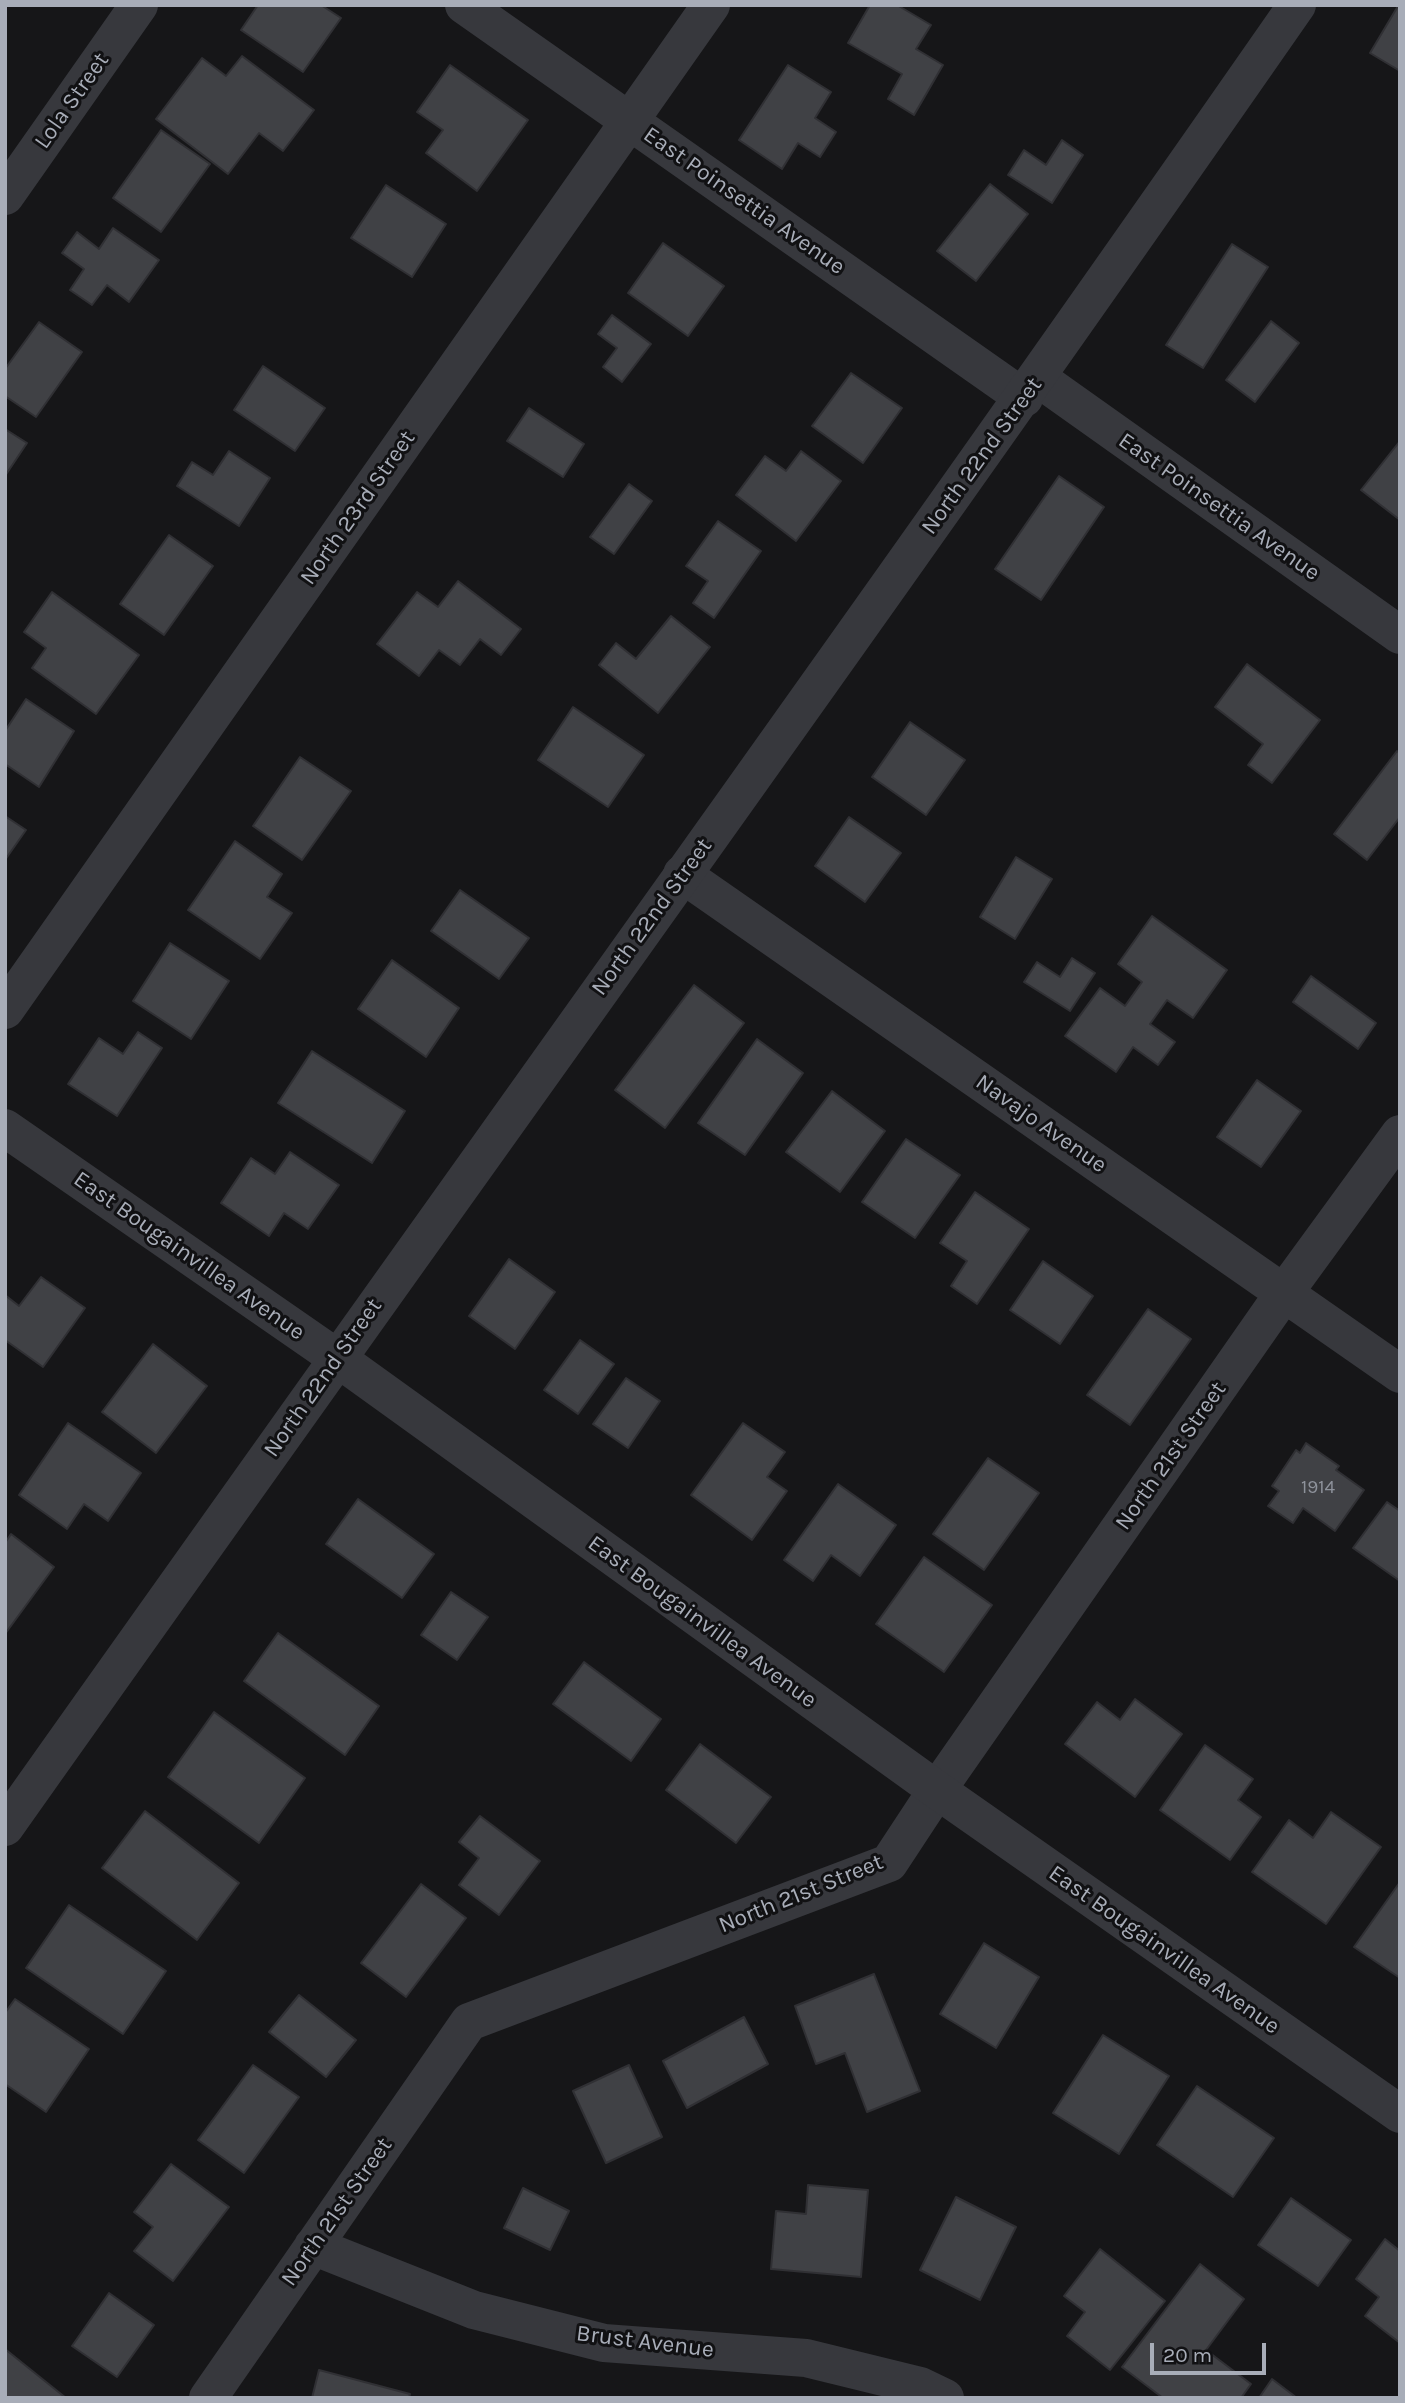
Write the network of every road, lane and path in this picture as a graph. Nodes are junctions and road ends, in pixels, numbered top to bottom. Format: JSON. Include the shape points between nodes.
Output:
{"nodes":[{"id":1,"x":139,"y":5,"type":"edge"},
{"id":2,"x":464,"y":5,"type":"edge"},
{"id":3,"x":712,"y":5,"type":"edge"},
{"id":4,"x":1297,"y":5,"type":"edge"},
{"id":5,"x":630,"y":121,"type":"junction"},
{"id":6,"x":5,"y":196,"type":"edge"},
{"id":7,"x":1031,"y":388,"type":"junction"},
{"id":8,"x":1400,"y":635,"type":"edge"},
{"id":9,"x":682,"y":874,"type":"junction"},
{"id":10,"x":5,"y":1010,"type":"edge"},
{"id":11,"x":5,"y":1128,"type":"edge"},
{"id":12,"x":1400,"y":1135,"type":"edge"},
{"id":13,"x":1284,"y":1293,"type":"junction"},
{"id":14,"x":337,"y":1358,"type":"junction"},
{"id":15,"x":1400,"y":1374,"type":"edge"},
{"id":16,"x":937,"y":1790,"type":"junction"},
{"id":17,"x":5,"y":1827,"type":"edge"},
{"id":18,"x":1400,"y":2114,"type":"edge"},
{"id":19,"x":313,"y":2246,"type":"junction"},
{"id":20,"x":208,"y":2398,"type":"edge"},
{"id":21,"x":945,"y":2398,"type":"edge"}],
"edges":[{"from":1,"to":6,"type":"street","name":"Lola Street"},
{"from":2,"to":5,"type":"street","name":"East Poinsettia Avenue"},
{"from":3,"to":5,"type":"street","name":"North 23rd Street"},
{"from":4,"to":7,"type":"street","name":"North 22nd Street"},
{"from":5,"to":7,"type":"street","name":"East Poinsettia Avenue"},
{"from":5,"to":10,"type":"street","name":"North 23rd Street"},
{"from":7,"to":8,"type":"street","name":"East Poinsettia Avenue"},
{"from":7,"to":9,"type":"street","name":"North 22nd Street"},
{"from":9,"to":13,"type":"street","name":"Navajo Avenue"},
{"from":9,"to":14,"type":"street","name":"North 22nd Street"},
{"from":11,"to":14,"type":"street","name":"East Bougainvillea Avenue"},
{"from":12,"to":13,"type":"street","name":"North 21st Street"},
{"from":13,"to":15,"type":"street","name":"Navajo Avenue"},
{"from":13,"to":16,"type":"street","name":"North 21st Street"},
{"from":14,"to":16,"type":"street","name":"East Bougainvillea Avenue"},
{"from":14,"to":17,"type":"street","name":"North 22nd Street"},
{"from":16,"to":18,"type":"street","name":"East Bougainvillea Avenue"},
{"from":16,"to":19,"type":"street","name":"North 21st Street","via":[[889,1863],[469,2022]]},
{"from":19,"to":20,"type":"street","name":"North 21st Street"},
{"from":19,"to":21,"type":"street","name":"Brust Avenue","via":[[474,2310],[604,2343],[806,2358],[920,2386]]}]}
